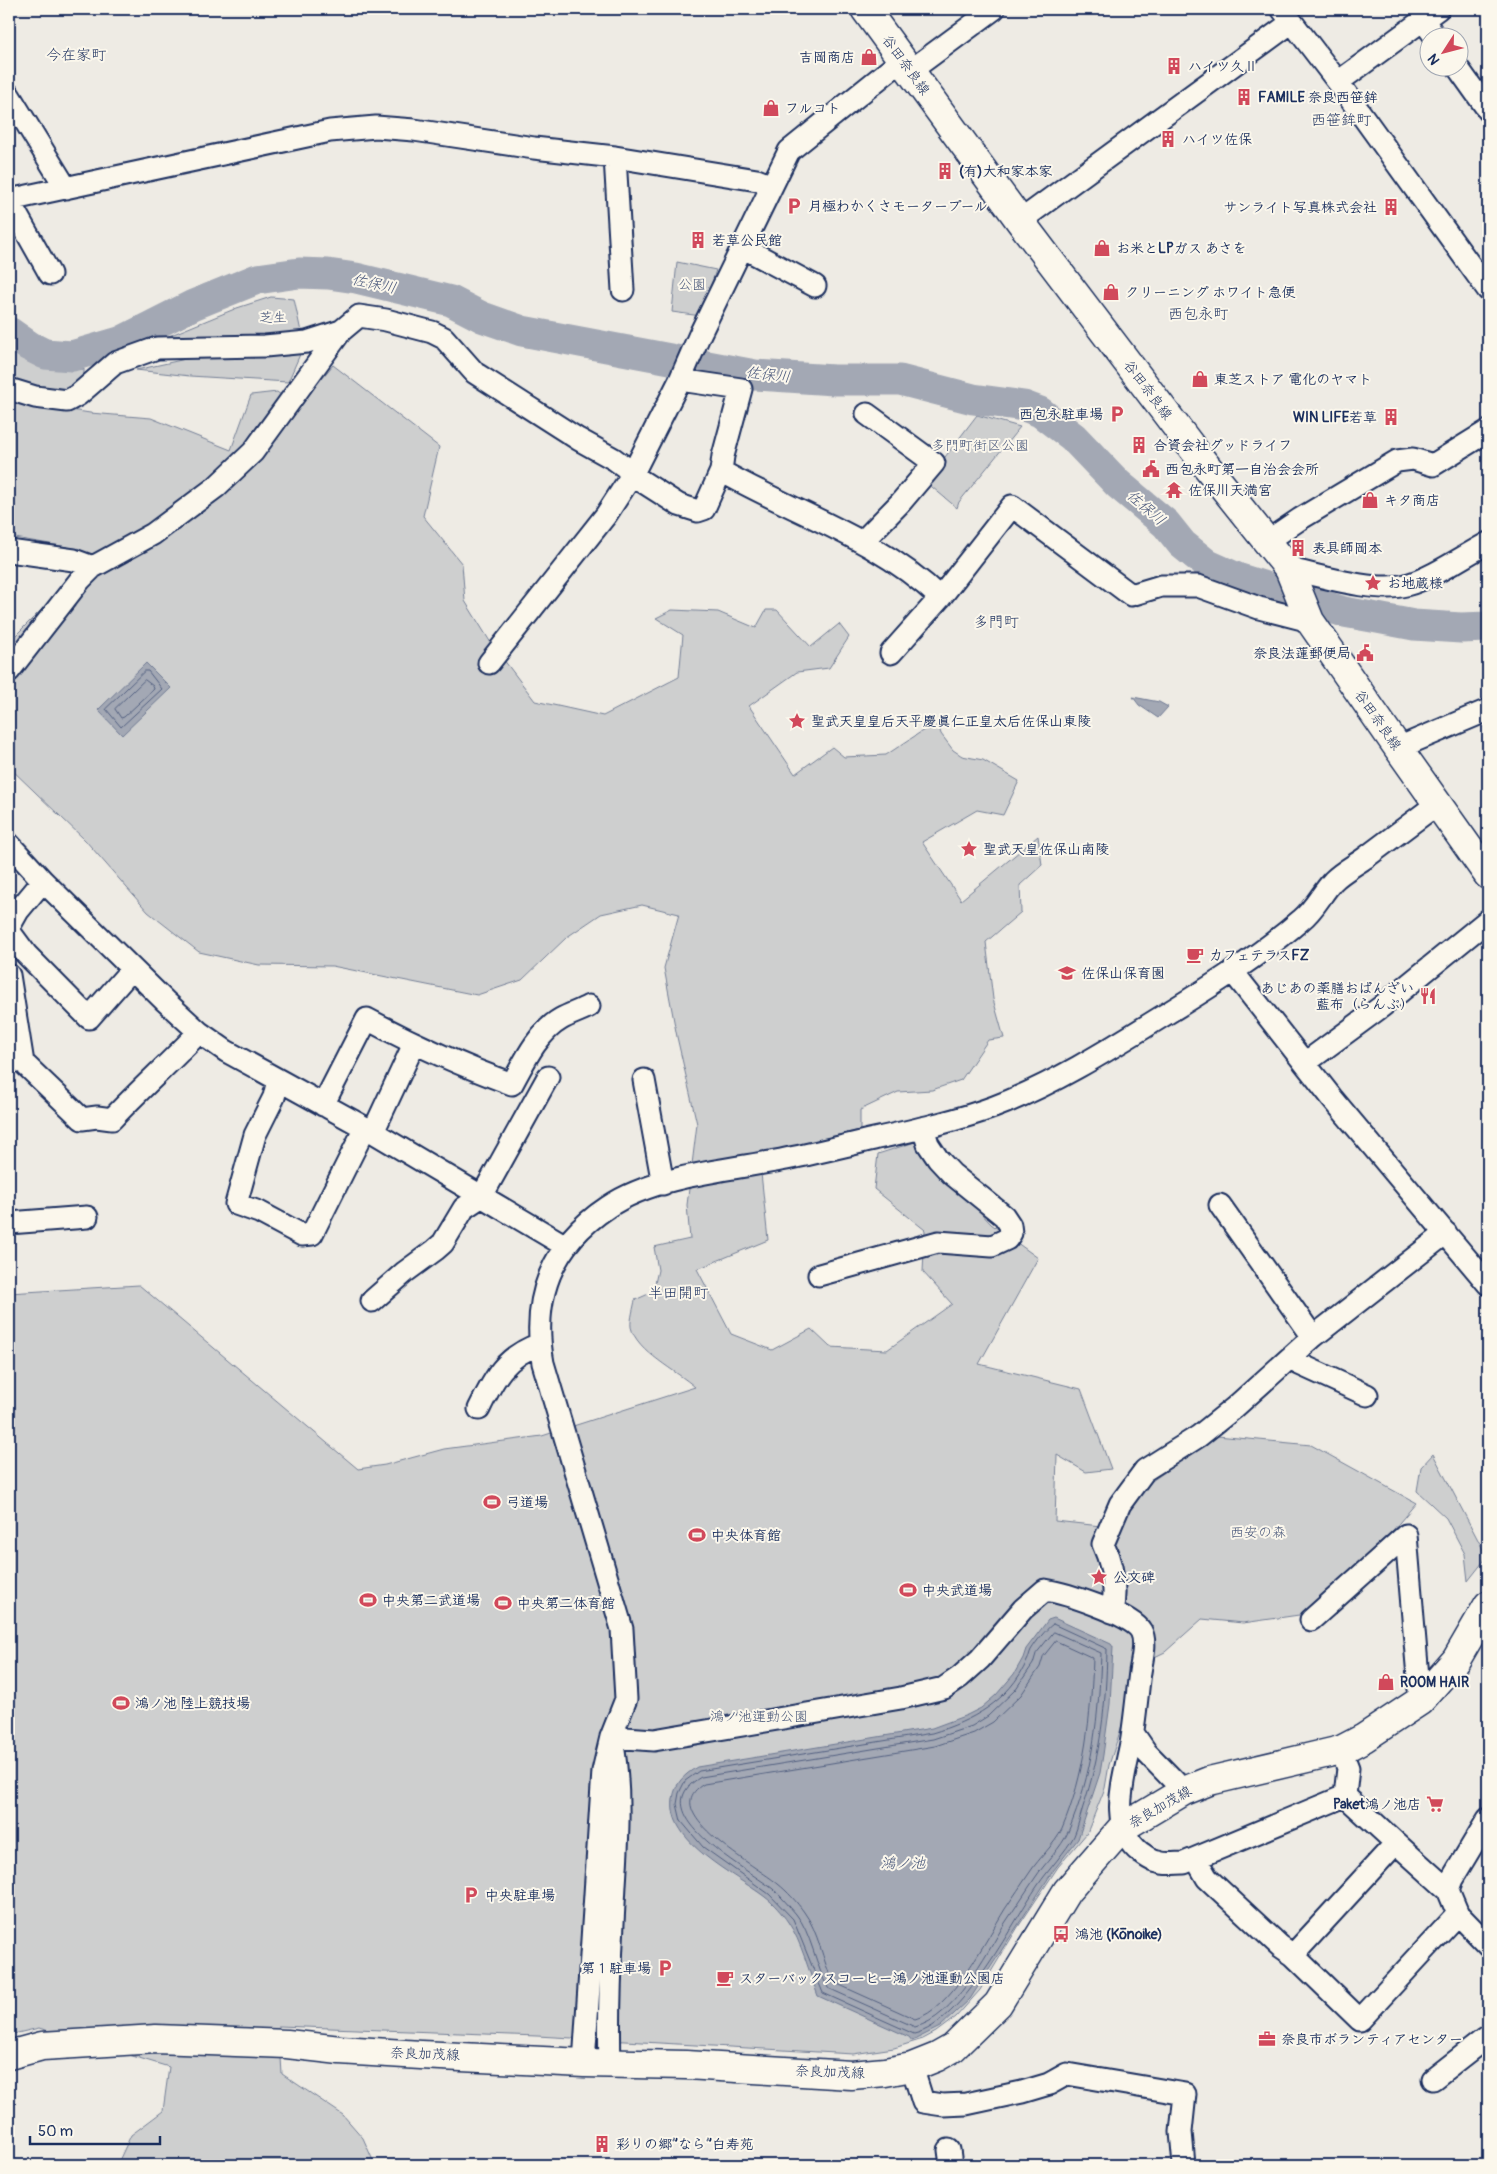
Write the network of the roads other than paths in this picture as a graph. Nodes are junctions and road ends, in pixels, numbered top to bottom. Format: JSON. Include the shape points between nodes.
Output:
{"nodes":[{"id":1,"x":865,"y":9,"type":"edge"},
{"id":2,"x":994,"y":9,"type":"edge"},
{"id":3,"x":1430,"y":14,"type":"edge"},
{"id":4,"x":1287,"y":16,"type":"edge"},
{"id":5,"x":1434,"y":28,"type":"edge"},
{"id":6,"x":906,"y":66,"type":"junction"},
{"id":7,"x":1465,"y":78,"type":"edge"},
{"id":8,"x":1338,"y":82,"type":"junction"},
{"id":9,"x":9,"y":95,"type":"edge"},
{"id":10,"x":1488,"y":110,"type":"edge"},
{"id":11,"x":615,"y":157,"type":"junction"},
{"id":12,"x":772,"y":186,"type":"junction"},
{"id":13,"x":66,"y":188,"type":"junction"},
{"id":14,"x":11,"y":199,"type":"edge"},
{"id":15,"x":1020,"y":221,"type":"junction"},
{"id":16,"x":742,"y":247,"type":"junction"},
{"id":17,"x":50,"y":274,"type":"dead end"},
{"id":18,"x":815,"y":286,"type":"dead end"},
{"id":19,"x":622,"y":290,"type":"dead end"},
{"id":20,"x":1488,"y":290,"type":"edge"},
{"id":21,"x":341,"y":331,"type":"junction"},
{"id":22,"x":681,"y":378,"type":"junction"},
{"id":23,"x":9,"y":390,"type":"edge"},
{"id":24,"x":867,"y":414,"type":"dead end"},
{"id":25,"x":1488,"y":431,"type":"edge"},
{"id":26,"x":721,"y":471,"type":"junction"},
{"id":27,"x":632,"y":474,"type":"junction"},
{"id":28,"x":862,"y":542,"type":"junction"},
{"id":29,"x":1266,"y":542,"type":"junction"},
{"id":30,"x":1488,"y":543,"type":"edge"},
{"id":31,"x":9,"y":551,"type":"edge"},
{"id":32,"x":93,"y":567,"type":"junction"},
{"id":33,"x":1291,"y":572,"type":"junction"},
{"id":34,"x":940,"y":598,"type":"junction"},
{"id":35,"x":1307,"y":616,"type":"junction"},
{"id":36,"x":891,"y":653,"type":"dead end"},
{"id":37,"x":489,"y":663,"type":"dead end"},
{"id":38,"x":9,"y":670,"type":"edge"},
{"id":39,"x":1488,"y":710,"type":"edge"},
{"id":40,"x":1398,"y":748,"type":"junction"},
{"id":41,"x":1437,"y":804,"type":"junction"},
{"id":42,"x":9,"y":844,"type":"edge"},
{"id":43,"x":1487,"y":870,"type":"edge"},
{"id":44,"x":43,"y":882,"type":"junction"},
{"id":45,"x":1488,"y":920,"type":"edge"},
{"id":46,"x":9,"y":927,"type":"edge"},
{"id":47,"x":9,"y":931,"type":"edge"},
{"id":48,"x":132,"y":969,"type":"junction"},
{"id":49,"x":1233,"y":972,"type":"junction"},
{"id":50,"x":9,"y":975,"type":"edge"},
{"id":51,"x":589,"y":1006,"type":"dead end"},
{"id":52,"x":199,"y":1032,"type":"junction"},
{"id":53,"x":414,"y":1044,"type":"junction"},
{"id":54,"x":16,"y":1056,"type":"edge"},
{"id":55,"x":1305,"y":1063,"type":"junction"},
{"id":56,"x":548,"y":1076,"type":"dead end"},
{"id":57,"x":278,"y":1080,"type":"junction"},
{"id":58,"x":644,"y":1080,"type":"dead end"},
{"id":59,"x":323,"y":1104,"type":"junction"},
{"id":60,"x":923,"y":1128,"type":"junction"},
{"id":61,"x":369,"y":1130,"type":"junction"},
{"id":62,"x":663,"y":1184,"type":"junction"},
{"id":63,"x":482,"y":1196,"type":"junction"},
{"id":64,"x":1220,"y":1205,"type":"dead end"},
{"id":65,"x":87,"y":1217,"type":"dead end"},
{"id":66,"x":9,"y":1219,"type":"edge"},
{"id":67,"x":1446,"y":1233,"type":"junction"},
{"id":68,"x":564,"y":1245,"type":"junction"},
{"id":69,"x":818,"y":1275,"type":"dead end"},
{"id":70,"x":1488,"y":1284,"type":"edge"},
{"id":71,"x":372,"y":1301,"type":"dead end"},
{"id":72,"x":1314,"y":1338,"type":"junction"},
{"id":73,"x":540,"y":1344,"type":"junction"},
{"id":74,"x":1292,"y":1356,"type":"junction"},
{"id":75,"x":1367,"y":1395,"type":"dead end"},
{"id":76,"x":479,"y":1409,"type":"dead end"},
{"id":77,"x":1488,"y":1605,"type":"edge"},
{"id":78,"x":1112,"y":1612,"type":"junction"},
{"id":79,"x":1311,"y":1620,"type":"dead end"},
{"id":80,"x":1420,"y":1700,"type":"junction"},
{"id":81,"x":1133,"y":1733,"type":"junction"},
{"id":82,"x":612,"y":1737,"type":"junction"},
{"id":83,"x":1341,"y":1750,"type":"junction"},
{"id":84,"x":1184,"y":1791,"type":"junction"},
{"id":85,"x":1346,"y":1796,"type":"junction"},
{"id":86,"x":1488,"y":1819,"type":"edge"},
{"id":87,"x":1122,"y":1828,"type":"junction"},
{"id":88,"x":1396,"y":1844,"type":"junction"},
{"id":89,"x":1196,"y":1859,"type":"junction"},
{"id":90,"x":1448,"y":1890,"type":"junction"},
{"id":91,"x":1458,"y":1914,"type":"junction"},
{"id":92,"x":1488,"y":1945,"type":"edge"},
{"id":93,"x":1293,"y":1955,"type":"junction"},
{"id":94,"x":1488,"y":2036,"type":"edge"},
{"id":95,"x":9,"y":2055,"type":"edge"},
{"id":96,"x":597,"y":2063,"type":"junction"},
{"id":97,"x":912,"y":2067,"type":"junction"},
{"id":98,"x":1433,"y":2079,"type":"dead end"},
{"id":99,"x":1184,"y":2165,"type":"edge"}],
"edges":[{"from":1,"to":6,"type":"main road","name":"谷田奈良線"},
{"from":2,"to":6,"type":"street"},
{"from":3,"to":5,"type":"street"},
{"from":3,"to":8,"type":"street"},
{"from":4,"to":8,"type":"street"},
{"from":4,"to":15,"type":"street"},
{"from":6,"to":12,"type":"street","via":[[789,151]]},
{"from":6,"to":15,"type":"main road","name":"谷田奈良線"},
{"from":7,"to":10,"type":"street"},
{"from":8,"to":20,"type":"street"},
{"from":9,"to":13,"type":"street"},
{"from":11,"to":12,"type":"street","via":[[757,180]]},
{"from":11,"to":13,"type":"street","via":[[376,127],[330,131]]},
{"from":11,"to":19,"type":"street"},
{"from":12,"to":16,"type":"street"},
{"from":13,"to":14,"type":"street"},
{"from":14,"to":17,"type":"street"},
{"from":15,"to":29,"type":"main road","name":"谷田奈良線"},
{"from":16,"to":18,"type":"street"},
{"from":16,"to":22,"type":"street"},
{"from":21,"to":23,"type":"street","via":[[307,342],[265,346],[157,348],[115,363],[67,401],[35,398]]},
{"from":21,"to":27,"type":"street","via":[[359,316],[438,335],[474,372],[614,459]]},
{"from":21,"to":32,"type":"street","via":[[253,452],[216,487],[153,534]]},
{"from":22,"to":26,"type":"street","via":[[741,389]]},
{"from":22,"to":27,"type":"street"},
{"from":24,"to":28,"type":"street","via":[[934,463]]},
{"from":25,"to":29,"type":"street","via":[[1433,466],[1413,459],[1397,461]]},
{"from":26,"to":27,"type":"street","via":[[704,509],[698,511],[679,506]]},
{"from":26,"to":28,"type":"street"},
{"from":27,"to":37,"type":"street","via":[[606,516]]},
{"from":28,"to":34,"type":"street","via":[[893,560]]},
{"from":29,"to":33,"type":"main road","name":"谷田奈良線"},
{"from":30,"to":33,"type":"street","via":[[1407,585],[1389,587]]},
{"from":31,"to":32,"type":"street","via":[[74,560]]},
{"from":32,"to":38,"type":"street"},
{"from":33,"to":35,"type":"main road","name":"谷田奈良線"},
{"from":34,"to":35,"type":"street","via":[[1012,506],[1131,595],[1161,586],[1198,586],[1259,608]]},
{"from":34,"to":36,"type":"street"},
{"from":35,"to":40,"type":"main road","name":"谷田奈良線"},
{"from":39,"to":40,"type":"street"},
{"from":40,"to":41,"type":"main road","name":"谷田奈良線"},
{"from":41,"to":43,"type":"main road","name":"谷田奈良線"},
{"from":41,"to":49,"type":"street","via":[[1334,880],[1316,907],[1300,922]]},
{"from":42,"to":44,"type":"street"},
{"from":44,"to":46,"type":"street","via":[[18,910]]},
{"from":44,"to":48,"type":"street"},
{"from":45,"to":55,"type":"street"},
{"from":47,"to":48,"type":"street","via":[[26,954],[89,1018]]},
{"from":48,"to":52,"type":"street"},
{"from":49,"to":55,"type":"street"},
{"from":49,"to":60,"type":"street","via":[[1086,1064],[996,1106]]},
{"from":50,"to":54,"type":"street"},
{"from":51,"to":53,"type":"street","via":[[550,1028],[533,1048],[512,1084]]},
{"from":52,"to":54,"type":"street","via":[[112,1118],[82,1119]]},
{"from":52,"to":57,"type":"street"},
{"from":53,"to":59,"type":"street","via":[[367,1019]]},
{"from":53,"to":61,"type":"street"},
{"from":55,"to":67,"type":"street"},
{"from":56,"to":63,"type":"street"},
{"from":57,"to":59,"type":"street"},
{"from":57,"to":61,"type":"street","via":[[255,1135],[236,1204],[302,1234],[312,1234]]},
{"from":58,"to":62,"type":"street"},
{"from":59,"to":61,"type":"street"},
{"from":60,"to":62,"type":"street"},
{"from":60,"to":69,"type":"street","via":[[938,1159],[1004,1216],[1011,1233],[1007,1240],[992,1246],[938,1242]]},
{"from":61,"to":63,"type":"street"},
{"from":62,"to":68,"type":"street","via":[[633,1193],[607,1207]]},
{"from":63,"to":68,"type":"street"},
{"from":63,"to":71,"type":"street","via":[[464,1208],[435,1250]]},
{"from":64,"to":72,"type":"street"},
{"from":65,"to":66,"type":"street"},
{"from":67,"to":70,"type":"street"},
{"from":67,"to":72,"type":"street"},
{"from":68,"to":73,"type":"street","via":[[555,1260],[544,1298],[540,1315]]},
{"from":72,"to":74,"type":"street"},
{"from":73,"to":76,"type":"street","via":[[521,1352],[496,1375]]},
{"from":73,"to":82,"type":"street","via":[[622,1629],[626,1699]]},
{"from":74,"to":75,"type":"street","via":[[1299,1364]]},
{"from":74,"to":78,"type":"street","via":[[1199,1436],[1145,1470],[1128,1491],[1103,1544],[1112,1570],[1115,1596]]},
{"from":77,"to":80,"type":"main road","name":"奈良加茂線","via":[[1456,1660]]},
{"from":78,"to":81,"type":"street","via":[[1137,1625],[1144,1640]]},
{"from":78,"to":82,"type":"street","via":[[1064,1593],[1045,1590],[1023,1609],[980,1659],[944,1688],[664,1738]]},
{"from":79,"to":80,"type":"street","via":[[1406,1535]]},
{"from":80,"to":83,"type":"main road","name":"奈良加茂線"},
{"from":81,"to":84,"type":"street","via":[[1146,1752]]},
{"from":81,"to":87,"type":"street","via":[[1121,1796]]},
{"from":82,"to":96,"type":"street","via":[[618,1772],[618,1834],[609,2025]]},
{"from":83,"to":84,"type":"main road","name":"奈良加茂線","via":[[1209,1781]]},
{"from":83,"to":85,"type":"street","via":[[1348,1768]]},
{"from":84,"to":87,"type":"main road","name":"奈良加茂線"},
{"from":85,"to":88,"type":"street"},
{"from":85,"to":89,"type":"street"},
{"from":86,"to":90,"type":"street"},
{"from":87,"to":89,"type":"street","via":[[1132,1846],[1159,1863],[1184,1863]]},
{"from":87,"to":97,"type":"main road","name":"奈良加茂線","via":[[1067,1891],[992,2010],[953,2048]]},
{"from":88,"to":90,"type":"street"},
{"from":88,"to":93,"type":"street"},
{"from":89,"to":93,"type":"street","via":[[1206,1878]]},
{"from":90,"to":91,"type":"street"},
{"from":91,"to":92,"type":"street"},
{"from":91,"to":93,"type":"street","via":[[1360,2020]]},
{"from":94,"to":98,"type":"street"},
{"from":95,"to":96,"type":"main road","name":"奈良加茂線","via":[[42,2046],[156,2040],[287,2044],[340,2050]]},
{"from":96,"to":97,"type":"main road","name":"奈良加茂線","via":[[851,2075]]},
{"from":97,"to":99,"type":"street","via":[[923,2102],[943,2105],[966,2104],[1022,2092],[1067,2074],[1185,2094],[1181,2132]]}]}
